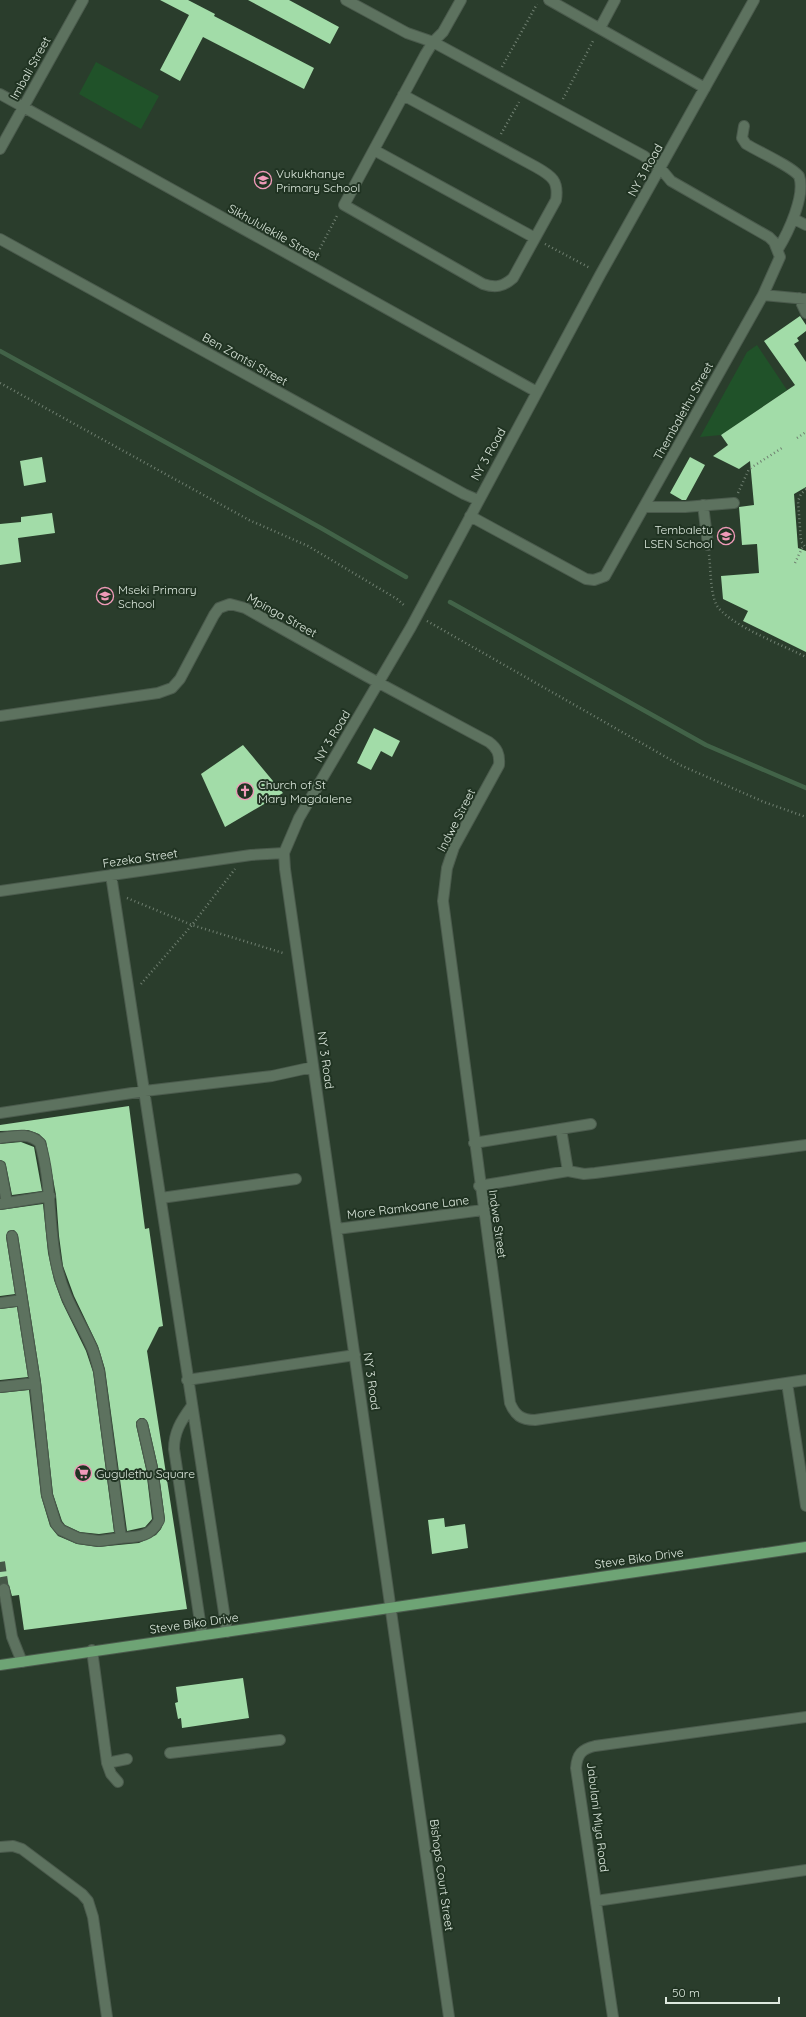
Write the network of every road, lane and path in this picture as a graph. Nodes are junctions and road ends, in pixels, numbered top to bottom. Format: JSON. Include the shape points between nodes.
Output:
{"nodes":[{"id":1,"x":83,"y":0,"type":"edge"},
{"id":2,"x":346,"y":0,"type":"edge"},
{"id":3,"x":461,"y":0,"type":"edge"},
{"id":4,"x":549,"y":0,"type":"edge"},
{"id":5,"x":615,"y":0,"type":"edge"},
{"id":6,"x":754,"y":0,"type":"edge"},
{"id":7,"x":537,"y":4,"type":"dead end"},
{"id":8,"x":598,"y":32,"type":"junction"},
{"id":9,"x":433,"y":42,"type":"junction"},
{"id":10,"x":501,"y":69,"type":"dead end"},
{"id":11,"x":705,"y":88,"type":"junction"},
{"id":12,"x":0,"y":94,"type":"edge"},
{"id":13,"x":404,"y":95,"type":"junction"},
{"id":14,"x":521,"y":98,"type":"dead end"},
{"id":15,"x":561,"y":102,"type":"dead end"},
{"id":16,"x":23,"y":108,"type":"junction"},
{"id":17,"x":744,"y":126,"type":"dead end"},
{"id":18,"x":499,"y":138,"type":"dead end"},
{"id":19,"x":0,"y":149,"type":"edge"},
{"id":20,"x":374,"y":150,"type":"junction"},
{"id":21,"x":661,"y":169,"type":"junction"},
{"id":22,"x":344,"y":205,"type":"junction"},
{"id":23,"x":796,"y":220,"type":"junction"},
{"id":24,"x":806,"y":225,"type":"edge"},
{"id":25,"x":0,"y":239,"type":"edge"},
{"id":26,"x":538,"y":240,"type":"junction"},
{"id":27,"x":778,"y":249,"type":"junction"},
{"id":28,"x":310,"y":266,"type":"junction"},
{"id":29,"x":591,"y":268,"type":"dead end"},
{"id":30,"x":763,"y":295,"type":"junction"},
{"id":31,"x":802,"y":299,"type":"edge"},
{"id":32,"x":806,"y":313,"type":"edge"},
{"id":33,"x":0,"y":383,"type":"edge"},
{"id":34,"x":536,"y":392,"type":"junction"},
{"id":35,"x":806,"y":432,"type":"edge"},
{"id":36,"x":797,"y":438,"type":"dead end"},
{"id":37,"x":782,"y":448,"type":"dead end"},
{"id":38,"x":806,"y":489,"type":"edge"},
{"id":39,"x":478,"y":500,"type":"junction"},
{"id":40,"x":734,"y":503,"type":"joint"},
{"id":41,"x":703,"y":505,"type":"junction"},
{"id":42,"x":644,"y":507,"type":"junction"},
{"id":43,"x":470,"y":516,"type":"junction"},
{"id":44,"x":708,"y":545,"type":"joint"},
{"id":45,"x":804,"y":547,"type":"edge"},
{"id":46,"x":795,"y":563,"type":"dead end"},
{"id":47,"x":404,"y":606,"type":"dead end"},
{"id":48,"x":424,"y":617,"type":"dead end"},
{"id":49,"x":806,"y":657,"type":"edge"},
{"id":50,"x":379,"y":683,"type":"junction"},
{"id":51,"x":0,"y":716,"type":"edge"},
{"id":52,"x":499,"y":755,"type":"joint"},
{"id":53,"x":806,"y":817,"type":"edge"},
{"id":54,"x":284,"y":853,"type":"junction"},
{"id":55,"x":238,"y":866,"type":"dead end"},
{"id":56,"x":111,"y":875,"type":"junction"},
{"id":57,"x":0,"y":891,"type":"edge"},
{"id":58,"x":123,"y":894,"type":"dead end"},
{"id":59,"x":192,"y":925,"type":"junction"},
{"id":60,"x":283,"y":953,"type":"dead end"},
{"id":61,"x":130,"y":996,"type":"junction"},
{"id":62,"x":314,"y":1067,"type":"junction"},
{"id":63,"x":145,"y":1091,"type":"junction"},
{"id":64,"x":0,"y":1113,"type":"edge"},
{"id":65,"x":591,"y":1124,"type":"dead end"},
{"id":66,"x":561,"y":1129,"type":"junction"},
{"id":67,"x":0,"y":1138,"type":"edge"},
{"id":68,"x":474,"y":1143,"type":"junction"},
{"id":69,"x":806,"y":1144,"type":"edge"},
{"id":70,"x":0,"y":1166,"type":"edge"},
{"id":71,"x":568,"y":1171,"type":"junction"},
{"id":72,"x":296,"y":1179,"type":"dead end"},
{"id":73,"x":479,"y":1186,"type":"junction"},
{"id":74,"x":50,"y":1196,"type":"junction"},
{"id":75,"x":161,"y":1198,"type":"junction"},
{"id":76,"x":4,"y":1204,"type":"edge"},
{"id":77,"x":483,"y":1210,"type":"junction"},
{"id":78,"x":337,"y":1229,"type":"junction"},
{"id":79,"x":12,"y":1236,"type":"dead end"},
{"id":80,"x":22,"y":1300,"type":"junction"},
{"id":81,"x":0,"y":1303,"type":"edge"},
{"id":82,"x":355,"y":1355,"type":"junction"},
{"id":83,"x":186,"y":1380,"type":"junction"},
{"id":84,"x":806,"y":1380,"type":"edge"},
{"id":85,"x":35,"y":1383,"type":"junction"},
{"id":86,"x":787,"y":1383,"type":"junction"},
{"id":87,"x":0,"y":1387,"type":"edge"},
{"id":88,"x":190,"y":1407,"type":"junction"},
{"id":89,"x":142,"y":1424,"type":"dead end"},
{"id":90,"x":806,"y":1506,"type":"edge"},
{"id":91,"x":121,"y":1538,"type":"junction"},
{"id":92,"x":806,"y":1547,"type":"edge"},
{"id":93,"x":4,"y":1589,"type":"dead end"},
{"id":94,"x":391,"y":1608,"type":"junction"},
{"id":95,"x":227,"y":1632,"type":"junction"},
{"id":96,"x":202,"y":1635,"type":"junction"},
{"id":97,"x":92,"y":1650,"type":"junction"},
{"id":98,"x":22,"y":1662,"type":"junction"},
{"id":99,"x":0,"y":1665,"type":"edge"},
{"id":100,"x":806,"y":1716,"type":"edge"},
{"id":101,"x":409,"y":1737,"type":"joint"},
{"id":102,"x":280,"y":1740,"type":"dead end"},
{"id":103,"x":170,"y":1753,"type":"dead end"},
{"id":104,"x":127,"y":1759,"type":"dead end"},
{"id":105,"x":107,"y":1763,"type":"junction"},
{"id":106,"x":118,"y":1782,"type":"dead end"},
{"id":107,"x":0,"y":1847,"type":"edge"},
{"id":108,"x":806,"y":1870,"type":"edge"},
{"id":109,"x":596,"y":1901,"type":"junction"},
{"id":110,"x":107,"y":2017,"type":"edge"},
{"id":111,"x":450,"y":2017,"type":"edge"},
{"id":112,"x":613,"y":2017,"type":"edge"}],
"edges":[{"from":1,"to":16,"type":"street","name":"Imbali Street"},
{"from":2,"to":9,"type":"street","via":[[407,33]]},
{"from":3,"to":9,"type":"street","via":[[443,32]]},
{"from":4,"to":8,"type":"street"},
{"from":5,"to":8,"type":"street"},
{"from":6,"to":11,"type":"street","name":"NY 3 Road"},
{"from":7,"to":10,"type":"path"},
{"from":8,"to":11,"type":"street"},
{"from":8,"to":15,"type":"path"},
{"from":9,"to":13,"type":"street"},
{"from":9,"to":21,"type":"street","via":[[644,156]]},
{"from":11,"to":21,"type":"street","name":"NY 3 Road"},
{"from":12,"to":16,"type":"street","name":"Sikhululekile Street"},
{"from":13,"to":20,"type":"street"},
{"from":13,"to":26,"type":"street","via":[[549,174],[558,190]]},
{"from":14,"to":18,"type":"path"},
{"from":16,"to":19,"type":"street","name":"Imbali Street"},
{"from":16,"to":28,"type":"street","name":"Sikhululekile Street"},
{"from":17,"to":23,"type":"street","via":[[742,138],[746,144],[800,176],[802,188]]},
{"from":20,"to":22,"type":"street"},
{"from":20,"to":26,"type":"street"},
{"from":21,"to":27,"type":"street","via":[[671,181],[769,237]]},
{"from":21,"to":34,"type":"street","name":"NY 3 Road"},
{"from":22,"to":26,"type":"street","via":[[490,286],[506,285]]},
{"from":22,"to":28,"type":"path"},
{"from":23,"to":24,"type":"street"},
{"from":23,"to":27,"type":"street"},
{"from":25,"to":39,"type":"street","name":"Ben Zantsi Street"},
{"from":26,"to":29,"type":"path"},
{"from":27,"to":30,"type":"street","name":"Thembalethu Street","via":[[778,264]]},
{"from":28,"to":34,"type":"street","name":"Sikhululekile Street"},
{"from":30,"to":31,"type":"street"},
{"from":30,"to":42,"type":"street","name":"Thembalethu Street"},
{"from":31,"to":32,"type":"street"},
{"from":33,"to":47,"type":"path","via":[[249,520],[308,546],[397,598]]},
{"from":34,"to":39,"type":"street","name":"NY 3 Road"},
{"from":35,"to":36,"type":"path"},
{"from":37,"to":40,"type":"path","via":[[750,469]]},
{"from":38,"to":45,"type":"path","via":[[798,501],[801,541]]},
{"from":39,"to":43,"type":"street","name":"NY 3 Road"},
{"from":40,"to":41,"type":"street"},
{"from":41,"to":42,"type":"street"},
{"from":41,"to":44,"type":"street"},
{"from":42,"to":43,"type":"street","name":"Thembalethu Street","via":[[608,572],[601,579],[594,580],[586,579]]},
{"from":43,"to":50,"type":"street","name":"NY 3 Road"},
{"from":44,"to":49,"type":"path","via":[[714,598],[723,614]]},
{"from":45,"to":46,"type":"path"},
{"from":48,"to":53,"type":"path","via":[[427,622],[680,765],[764,802]]},
{"from":50,"to":51,"type":"street","name":"Mpinga Street","via":[[245,608],[230,604],[219,608],[180,678],[166,691]]},
{"from":50,"to":52,"type":"street","name":"Mpinga Street","via":[[489,742]]},
{"from":50,"to":54,"type":"street","name":"NY 3 Road","via":[[299,818]]},
{"from":52,"to":68,"type":"street","name":"Indwe Street","via":[[497,770],[454,847],[447,868],[443,900]]},
{"from":54,"to":56,"type":"street","name":"Fezeka Street","via":[[251,855]]},
{"from":54,"to":62,"type":"street","name":"NY 3 Road"},
{"from":55,"to":59,"type":"path"},
{"from":56,"to":57,"type":"street","name":"Fezeka Street"},
{"from":56,"to":61,"type":"street"},
{"from":58,"to":59,"type":"path","via":[[128,899]]},
{"from":59,"to":60,"type":"path"},
{"from":59,"to":61,"type":"path"},
{"from":61,"to":63,"type":"street"},
{"from":62,"to":63,"type":"street","via":[[272,1076]]},
{"from":62,"to":78,"type":"street","name":"NY 3 Road"},
{"from":63,"to":64,"type":"street"},
{"from":63,"to":75,"type":"street"},
{"from":65,"to":66,"type":"street"},
{"from":66,"to":68,"type":"street"},
{"from":66,"to":71,"type":"street"},
{"from":67,"to":74,"type":"street","via":[[22,1135],[36,1139],[40,1144]]},
{"from":68,"to":73,"type":"street","name":"Indwe Street"},
{"from":69,"to":71,"type":"street","via":[[595,1173]]},
{"from":70,"to":76,"type":"street"},
{"from":71,"to":73,"type":"street"},
{"from":72,"to":75,"type":"street"},
{"from":73,"to":77,"type":"street","name":"Indwe Street"},
{"from":74,"to":76,"type":"street"},
{"from":74,"to":91,"type":"street","via":[[57,1266],[63,1290],[93,1349],[99,1371]]},
{"from":75,"to":83,"type":"street"},
{"from":77,"to":78,"type":"street","name":"More Ramkoane Lane"},
{"from":77,"to":86,"type":"street","name":"Indwe Street","via":[[510,1403],[518,1416],[525,1420]]},
{"from":78,"to":82,"type":"street","name":"NY 3 Road"},
{"from":79,"to":80,"type":"street"},
{"from":80,"to":81,"type":"street"},
{"from":80,"to":85,"type":"street"},
{"from":82,"to":83,"type":"street"},
{"from":82,"to":94,"type":"street","name":"NY 3 Road"},
{"from":83,"to":88,"type":"street"},
{"from":84,"to":86,"type":"street","name":"Indwe Street"},
{"from":85,"to":87,"type":"street"},
{"from":85,"to":91,"type":"street","via":[[47,1495],[56,1524],[60,1530],[78,1538],[99,1541]]},
{"from":86,"to":90,"type":"street"},
{"from":88,"to":95,"type":"street"},
{"from":88,"to":96,"type":"street","via":[[174,1438],[174,1449]]},
{"from":89,"to":91,"type":"street","via":[[152,1468],[159,1520],[149,1534]]},
{"from":92,"to":94,"type":"main road","name":"Steve Biko Drive"},
{"from":93,"to":98,"type":"street","via":[[11,1632]]},
{"from":94,"to":95,"type":"main road","name":"Steve Biko Drive"},
{"from":94,"to":101,"type":"street","name":"NY 3 Road"},
{"from":95,"to":96,"type":"main road","name":"Steve Biko Drive"},
{"from":96,"to":97,"type":"main road","name":"Steve Biko Drive"},
{"from":97,"to":98,"type":"main road","name":"Steve Biko Drive"},
{"from":97,"to":105,"type":"street"},
{"from":98,"to":99,"type":"main road","name":"Steve Biko Drive"},
{"from":100,"to":109,"type":"street","name":"Jabulani Miya Road","via":[[595,1746],[580,1752],[576,1768]]},
{"from":101,"to":111,"type":"street","name":"Bishops Court Street"},
{"from":102,"to":103,"type":"street"},
{"from":104,"to":105,"type":"street"},
{"from":105,"to":106,"type":"street","via":[[111,1774]]},
{"from":107,"to":110,"type":"street","via":[[17,1847],[29,1854],[88,1901],[93,1917]]},
{"from":108,"to":109,"type":"street"},
{"from":109,"to":112,"type":"street","name":"Jabulani Miya Road"}]}
